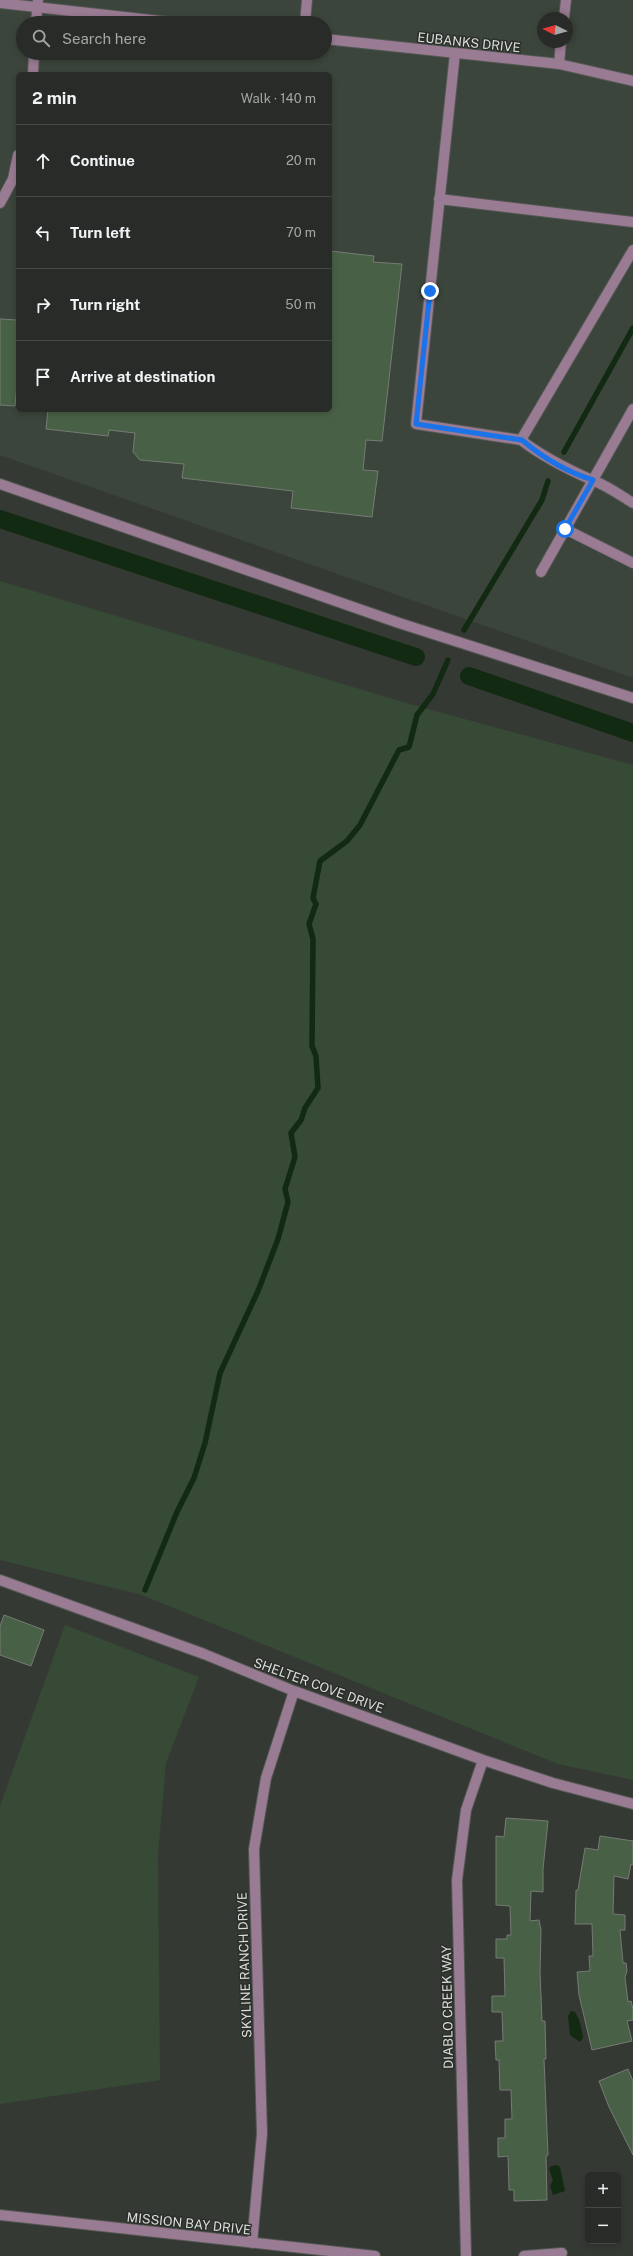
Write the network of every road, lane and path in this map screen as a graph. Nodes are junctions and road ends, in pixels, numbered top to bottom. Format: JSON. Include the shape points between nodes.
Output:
{"nodes":[{"id":1,"x":307,"y":0,"type":"edge"},
{"id":2,"x":566,"y":0,"type":"edge"},
{"id":3,"x":0,"y":3,"type":"edge"},
{"id":4,"x":38,"y":4,"type":"edge"},
{"id":5,"x":565,"y":12,"type":"edge"},
{"id":6,"x":37,"y":16,"type":"edge"},
{"id":7,"x":126,"y":16,"type":"edge"},
{"id":8,"x":306,"y":16,"type":"edge"},
{"id":9,"x":332,"y":40,"type":"edge"},
{"id":10,"x":560,"y":48,"type":"edge"},
{"id":11,"x":454,"y":54,"type":"junction"},
{"id":12,"x":34,"y":60,"type":"edge"},
{"id":13,"x":559,"y":64,"type":"junction"},
{"id":14,"x":33,"y":72,"type":"edge"},
{"id":15,"x":633,"y":81,"type":"edge"},
{"id":16,"x":16,"y":165,"type":"edge"},
{"id":17,"x":439,"y":199,"type":"junction"},
{"id":18,"x":0,"y":202,"type":"edge"},
{"id":19,"x":633,"y":222,"type":"edge"},
{"id":20,"x":633,"y":250,"type":"edge"},
{"id":21,"x":633,"y":409,"type":"edge"},
{"id":22,"x":522,"y":440,"type":"junction"},
{"id":23,"x":593,"y":480,"type":"junction"},
{"id":24,"x":0,"y":484,"type":"edge"},
{"id":25,"x":633,"y":503,"type":"edge"},
{"id":26,"x":565,"y":529,"type":"junction"},
{"id":27,"x":633,"y":563,"type":"edge"},
{"id":28,"x":541,"y":572,"type":"dead end"},
{"id":29,"x":633,"y":698,"type":"edge"},
{"id":30,"x":0,"y":1580,"type":"edge"},
{"id":31,"x":294,"y":1691,"type":"junction"},
{"id":32,"x":483,"y":1760,"type":"junction"},
{"id":33,"x":633,"y":1804,"type":"edge"},
{"id":34,"x":0,"y":2215,"type":"edge"},
{"id":35,"x":252,"y":2243,"type":"junction"},
{"id":36,"x":562,"y":2254,"type":"dead end"},
{"id":37,"x":375,"y":2256,"type":"edge"},
{"id":38,"x":466,"y":2256,"type":"edge"},
{"id":39,"x":524,"y":2256,"type":"edge"}],
"edges":[{"from":1,"to":8,"type":"street"},
{"from":2,"to":5,"type":"street"},
{"from":3,"to":4,"type":"street"},
{"from":4,"to":6,"type":"street"},
{"from":4,"to":7,"type":"street"},
{"from":9,"to":11,"type":"street","name":"EUBANKS DRIVE"},
{"from":10,"to":13,"type":"street"},
{"from":11,"to":13,"type":"street","name":"EUBANKS DRIVE"},
{"from":11,"to":17,"type":"street"},
{"from":12,"to":14,"type":"street"},
{"from":13,"to":15,"type":"street","name":"EUBANKS DRIVE"},
{"from":16,"to":18,"type":"street","via":[[13,179]]},
{"from":17,"to":19,"type":"street"},
{"from":17,"to":22,"type":"street","via":[[416,424]]},
{"from":20,"to":22,"type":"street"},
{"from":21,"to":23,"type":"street"},
{"from":22,"to":23,"type":"street","via":[[534,450],[578,475]]},
{"from":23,"to":25,"type":"street"},
{"from":23,"to":26,"type":"street"},
{"from":24,"to":29,"type":"street","via":[[399,623]]},
{"from":26,"to":27,"type":"street"},
{"from":26,"to":28,"type":"street"},
{"from":30,"to":31,"type":"street","name":"SHELTER COVE DRIVE","via":[[204,1654]]},
{"from":31,"to":32,"type":"street","name":"SHELTER COVE DRIVE"},
{"from":31,"to":35,"type":"street","name":"SKYLINE RANCH DRIVE","via":[[266,1778],[254,1849],[262,2134]]},
{"from":32,"to":33,"type":"street","name":"SHELTER COVE DRIVE","via":[[553,1783]]},
{"from":32,"to":38,"type":"street","name":"DIABLO CREEK WAY","via":[[466,1810],[457,1880]]},
{"from":34,"to":35,"type":"street","name":"MISSION BAY DRIVE"},
{"from":35,"to":37,"type":"street","name":"MISSION BAY DRIVE"},
{"from":36,"to":39,"type":"street"}]}
